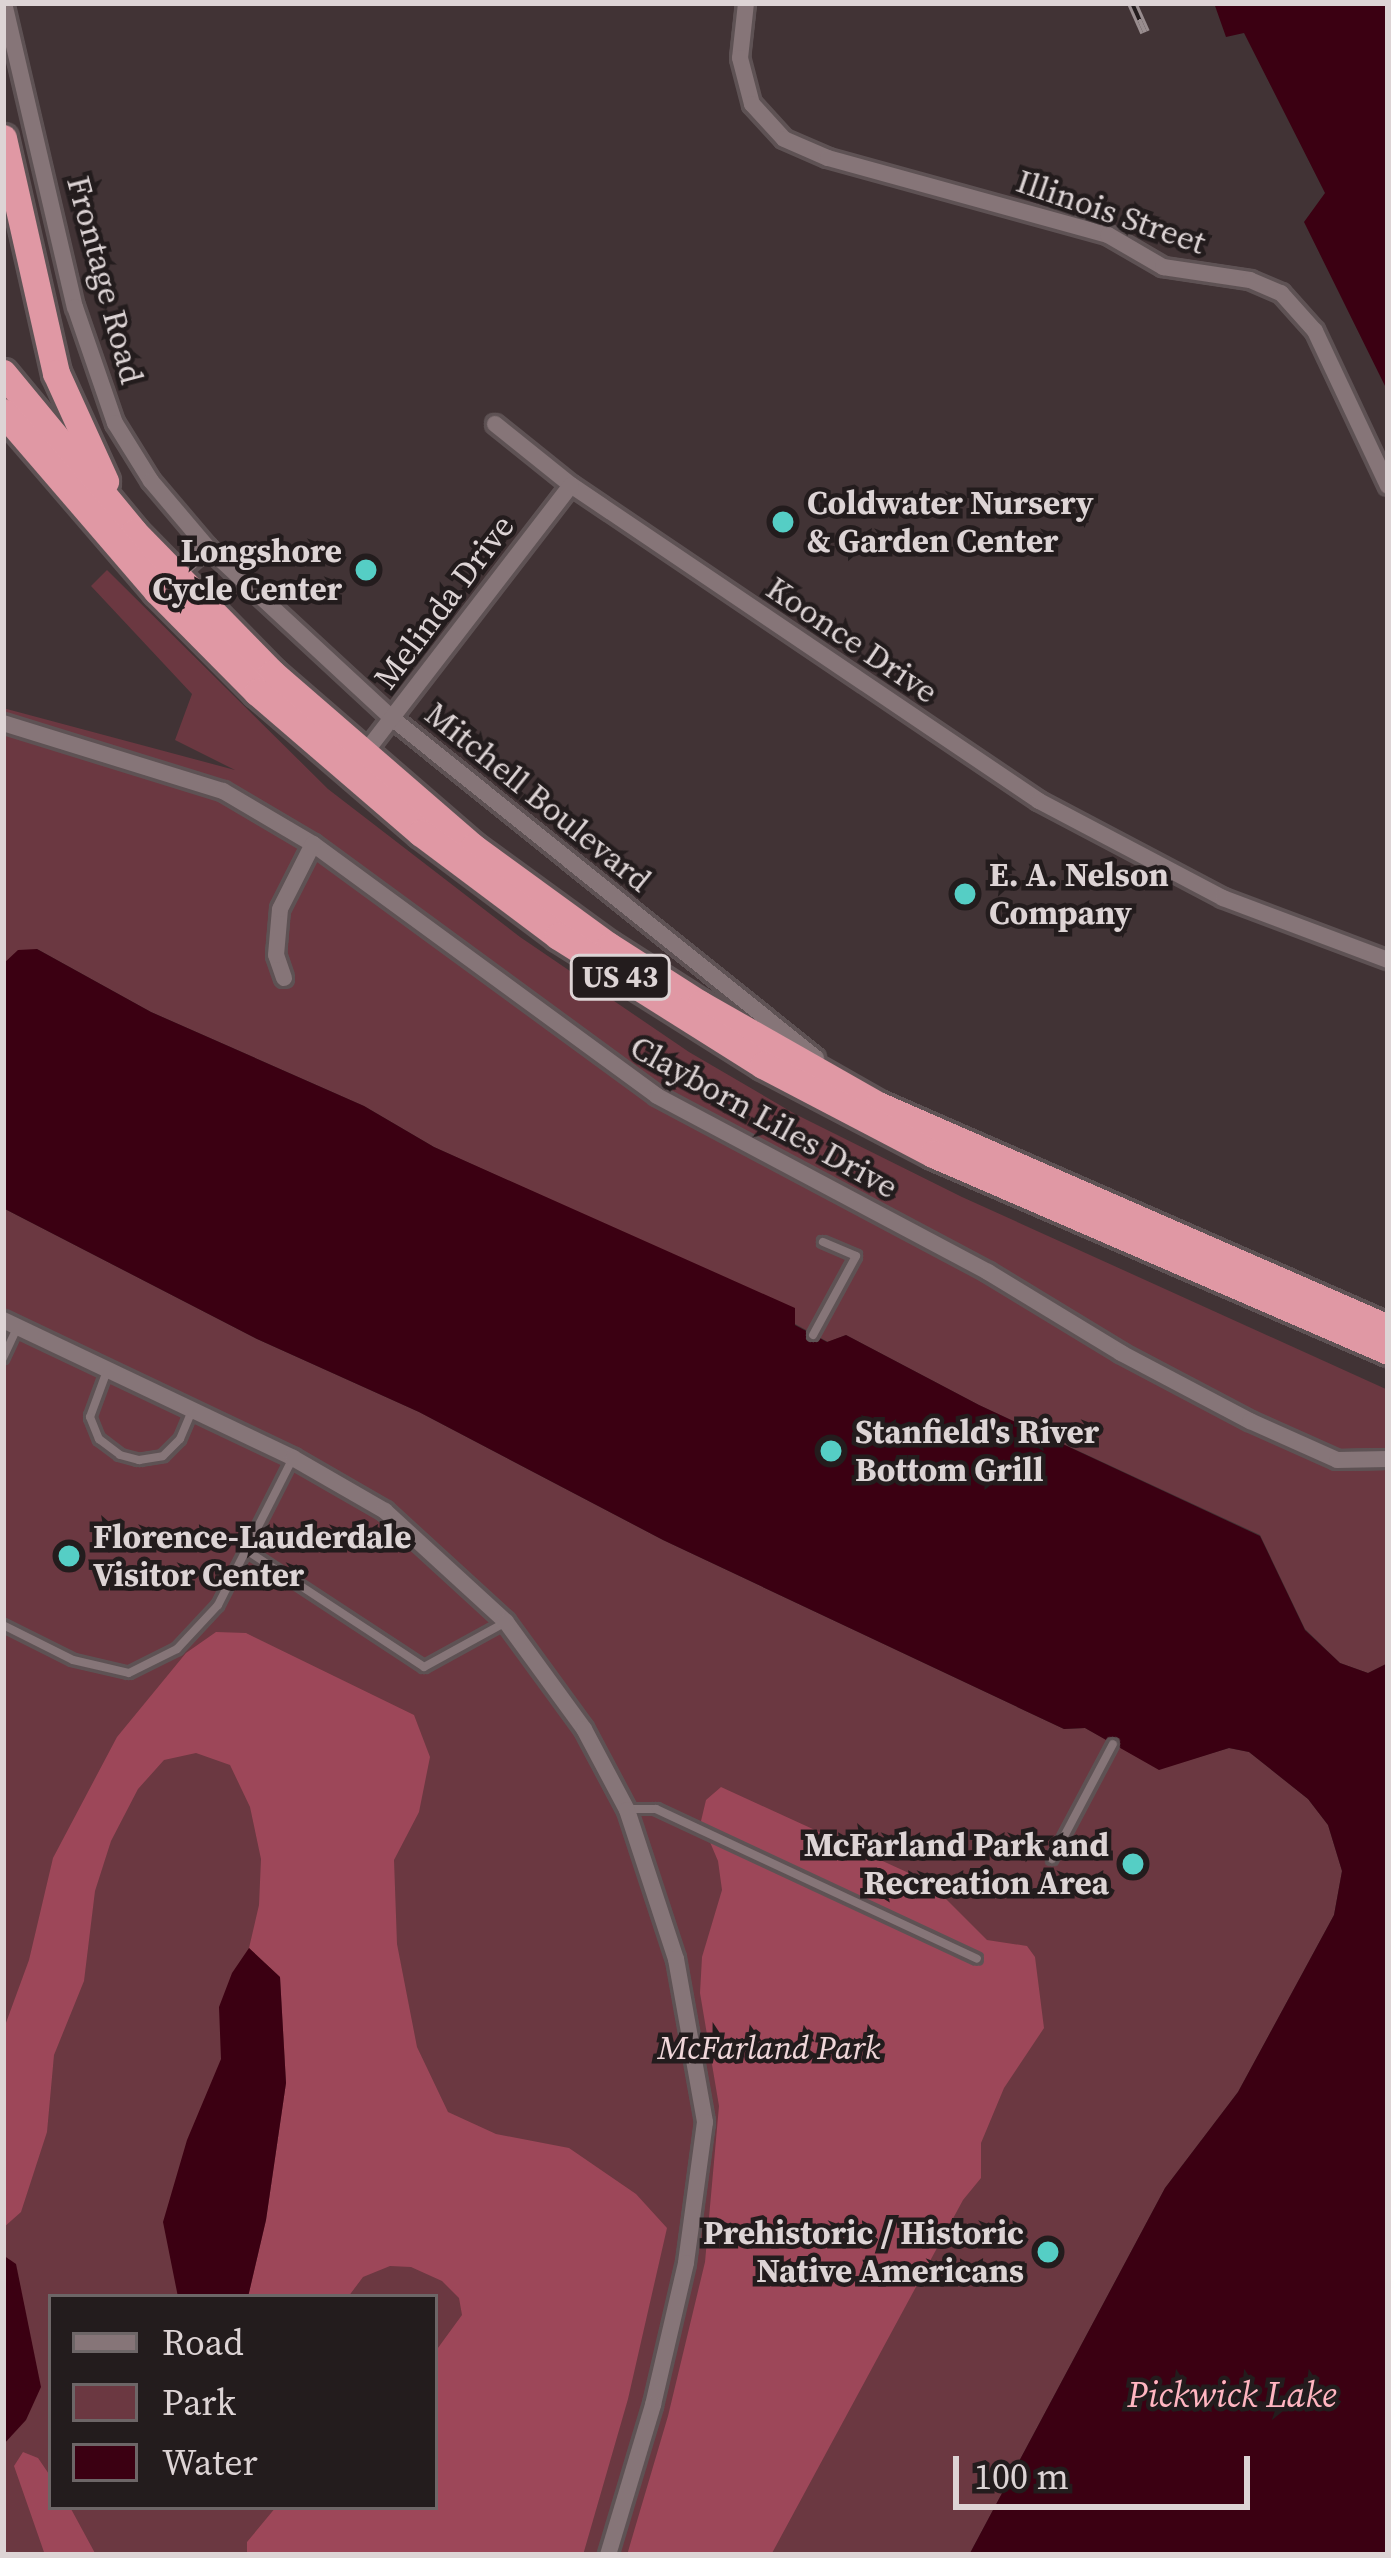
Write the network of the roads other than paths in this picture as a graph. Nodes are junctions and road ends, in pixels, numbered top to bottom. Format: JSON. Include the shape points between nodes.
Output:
{"nodes":[{"id":1,"x":4,"y":3,"type":"edge"},
{"id":2,"x":746,"y":3,"type":"edge"},
{"id":3,"x":3,"y":138,"type":"edge"},
{"id":4,"x":3,"y":373,"type":"edge"},
{"id":5,"x":3,"y":412,"type":"edge"},
{"id":6,"x":495,"y":424,"type":"dead end"},
{"id":7,"x":571,"y":485,"type":"junction"},
{"id":8,"x":1388,"y":486,"type":"edge"},
{"id":9,"x":134,"y":532,"type":"junction"},
{"id":10,"x":207,"y":547,"type":"junction"},
{"id":11,"x":176,"y":575,"type":"junction"},
{"id":12,"x":393,"y":719,"type":"junction"},
{"id":13,"x":3,"y":723,"type":"edge"},
{"id":14,"x":364,"y":754,"type":"junction"},
{"id":15,"x":314,"y":844,"type":"junction"},
{"id":16,"x":1388,"y":961,"type":"edge"},
{"id":17,"x":284,"y":978,"type":"dead end"},
{"id":18,"x":878,"y":1105,"type":"junction"},
{"id":19,"x":823,"y":1242,"type":"dead end"},
{"id":20,"x":10,"y":1323,"type":"edge"},
{"id":21,"x":813,"y":1335,"type":"dead end"},
{"id":22,"x":1384,"y":1338,"type":"edge"},
{"id":23,"x":3,"y":1358,"type":"edge"},
{"id":24,"x":108,"y":1366,"type":"junction"},
{"id":25,"x":193,"y":1409,"type":"junction"},
{"id":26,"x":293,"y":1458,"type":"junction"},
{"id":27,"x":1388,"y":1459,"type":"edge"},
{"id":28,"x":246,"y":1550,"type":"junction"},
{"id":29,"x":506,"y":1622,"type":"junction"},
{"id":30,"x":3,"y":1625,"type":"edge"},
{"id":31,"x":1113,"y":1744,"type":"dead end"},
{"id":32,"x":627,"y":1810,"type":"junction"},
{"id":33,"x":1052,"y":1858,"type":"dead end"},
{"id":34,"x":977,"y":1959,"type":"dead end"},
{"id":35,"x":608,"y":2555,"type":"edge"}],
"edges":[{"from":1,"to":10,"type":"street","name":"Frontage Road","via":[[97,378],[137,462]]},
{"from":2,"to":8,"type":"street","name":"Illinois Street","via":[[740,58],[752,104],[784,139],[1108,235],[1163,267],[1250,280],[1281,293],[1315,331]]},
{"from":3,"to":9,"type":"highway","via":[[56,373]]},
{"from":4,"to":9,"type":"highway","number":"US 43"},
{"from":5,"to":22,"type":"highway","number":"US 43","via":[[157,591],[257,692],[421,833],[558,936],[763,1065],[933,1154]]},
{"from":6,"to":7,"type":"street","name":"Koonce Drive"},
{"from":7,"to":12,"type":"street","name":"Melinda Drive"},
{"from":7,"to":16,"type":"street","name":"Koonce Drive","via":[[1104,839],[1222,898]]},
{"from":9,"to":11,"type":"highway","number":"US 43"},
{"from":10,"to":11,"type":"street"},
{"from":10,"to":12,"type":"street","name":"Mitchell Boulevard"},
{"from":11,"to":14,"type":"highway","number":"US 43"},
{"from":12,"to":14,"type":"street","name":"Melinda Drive"},
{"from":12,"to":18,"type":"street","name":"Mitchell Boulevard"},
{"from":13,"to":15,"type":"street","name":"Clayborn Liles Drive","via":[[201,782]]},
{"from":14,"to":18,"type":"highway","number":"US 43","via":[[472,847],[609,946]]},
{"from":15,"to":17,"type":"street","via":[[280,909],[276,955]]},
{"from":15,"to":27,"type":"street","name":"Clayborn Liles Drive","via":[[657,1096],[1250,1421],[1337,1460]]},
{"from":18,"to":22,"type":"highway","number":"US 43"},
{"from":19,"to":21,"type":"lane","via":[[856,1256]]},
{"from":20,"to":23,"type":"lane"},
{"from":20,"to":24,"type":"street"},
{"from":24,"to":25,"type":"street"},
{"from":24,"to":25,"type":"lane","via":[[90,1417],[99,1439],[119,1455],[163,1456]]},
{"from":25,"to":26,"type":"street"},
{"from":26,"to":28,"type":"lane"},
{"from":26,"to":29,"type":"street","via":[[385,1511]]},
{"from":28,"to":29,"type":"lane","via":[[424,1667]]},
{"from":28,"to":30,"type":"lane","via":[[218,1605],[177,1649],[129,1672],[73,1660]]},
{"from":29,"to":32,"type":"street","via":[[584,1729]]},
{"from":31,"to":33,"type":"lane"},
{"from":32,"to":34,"type":"lane","via":[[656,1809]]},
{"from":32,"to":35,"type":"street","via":[[676,1958],[705,2122],[686,2263]]}]}
